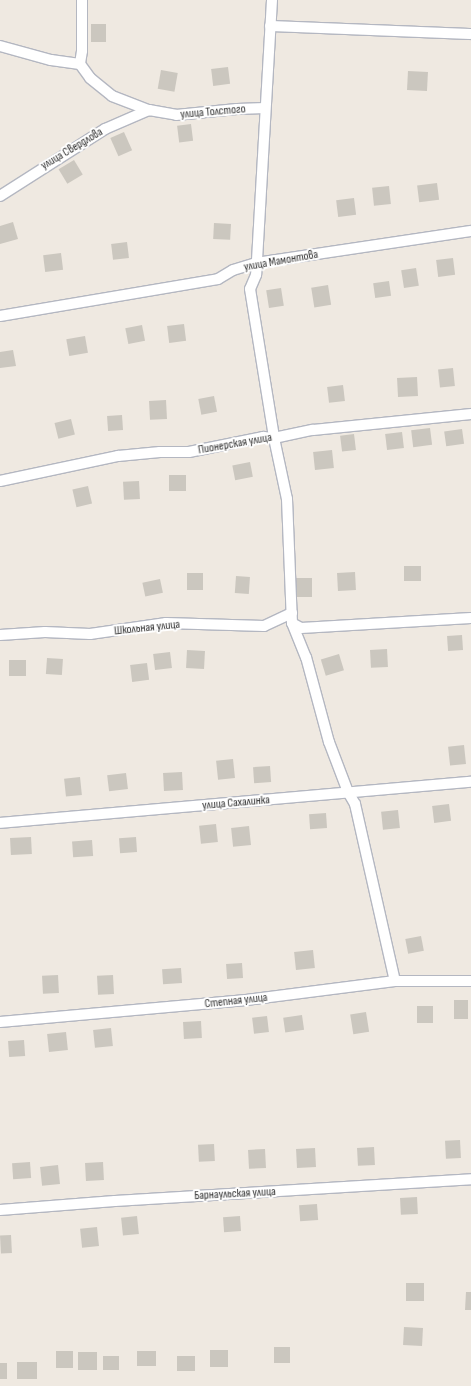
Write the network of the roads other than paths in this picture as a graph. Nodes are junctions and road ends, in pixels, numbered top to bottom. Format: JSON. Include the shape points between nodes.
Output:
{"nodes":[{"id":1,"x":82,"y":0,"type":"edge"},
{"id":2,"x":272,"y":0,"type":"edge"},
{"id":3,"x":270,"y":26,"type":"junction"},
{"id":4,"x":471,"y":34,"type":"edge"},
{"id":5,"x":0,"y":46,"type":"edge"},
{"id":6,"x":80,"y":64,"type":"junction"},
{"id":7,"x":266,"y":108,"type":"junction"},
{"id":8,"x":148,"y":110,"type":"junction"},
{"id":9,"x":0,"y":196,"type":"edge"},
{"id":10,"x":471,"y":231,"type":"edge"},
{"id":11,"x":256,"y":263,"type":"junction"},
{"id":12,"x":0,"y":316,"type":"edge"},
{"id":13,"x":471,"y":414,"type":"edge"},
{"id":14,"x":274,"y":438,"type":"junction"},
{"id":15,"x":0,"y":481,"type":"edge"},
{"id":16,"x":292,"y":618,"type":"junction"},
{"id":17,"x":471,"y":618,"type":"edge"},
{"id":18,"x":0,"y":635,"type":"edge"},
{"id":19,"x":471,"y":782,"type":"edge"},
{"id":20,"x":348,"y":792,"type":"junction"},
{"id":21,"x":0,"y":823,"type":"edge"},
{"id":22,"x":395,"y":981,"type":"junction"},
{"id":23,"x":471,"y":981,"type":"edge"},
{"id":24,"x":0,"y":1022,"type":"edge"},
{"id":25,"x":471,"y":1179,"type":"edge"},
{"id":26,"x":0,"y":1210,"type":"edge"}],
"edges":[{"from":1,"to":6,"type":"street"},
{"from":2,"to":3,"type":"street"},
{"from":3,"to":4,"type":"street"},
{"from":3,"to":7,"type":"street"},
{"from":5,"to":6,"type":"street","via":[[51,60]]},
{"from":6,"to":8,"type":"street","name":"улица Толстого","via":[[90,78],[112,96]]},
{"from":7,"to":8,"type":"street","name":"улица Толстого","via":[[237,108],[176,115]]},
{"from":7,"to":11,"type":"street"},
{"from":8,"to":9,"type":"street","name":"улица Свердлова","via":[[105,129]]},
{"from":10,"to":11,"type":"street","name":"улица Мамонтова"},
{"from":11,"to":12,"type":"street","name":"улица Мамонтова","via":[[233,270],[218,279]]},
{"from":11,"to":14,"type":"street","via":[[256,275],[250,289]]},
{"from":13,"to":14,"type":"street","name":"Пионерская улица","via":[[313,430]]},
{"from":14,"to":15,"type":"street","name":"Пионерская улица","via":[[189,452],[118,456]]},
{"from":14,"to":16,"type":"street","via":[[287,499]]},
{"from":16,"to":17,"type":"street","via":[[301,628]]},
{"from":16,"to":18,"type":"street","name":"Школьная улица","via":[[264,626],[166,623],[90,634],[45,632]]},
{"from":16,"to":20,"type":"street","via":[[306,657],[329,742]]},
{"from":19,"to":20,"type":"street","name":"улица Сахалинка"},
{"from":20,"to":21,"type":"street","name":"улица Сахалинка"},
{"from":20,"to":22,"type":"street","via":[[356,804]]},
{"from":22,"to":23,"type":"street","name":"Степная улица"},
{"from":22,"to":24,"type":"street","name":"Степная улица","via":[[246,1000]]},
{"from":25,"to":26,"type":"street","name":"Барнаульская улица"}]}
